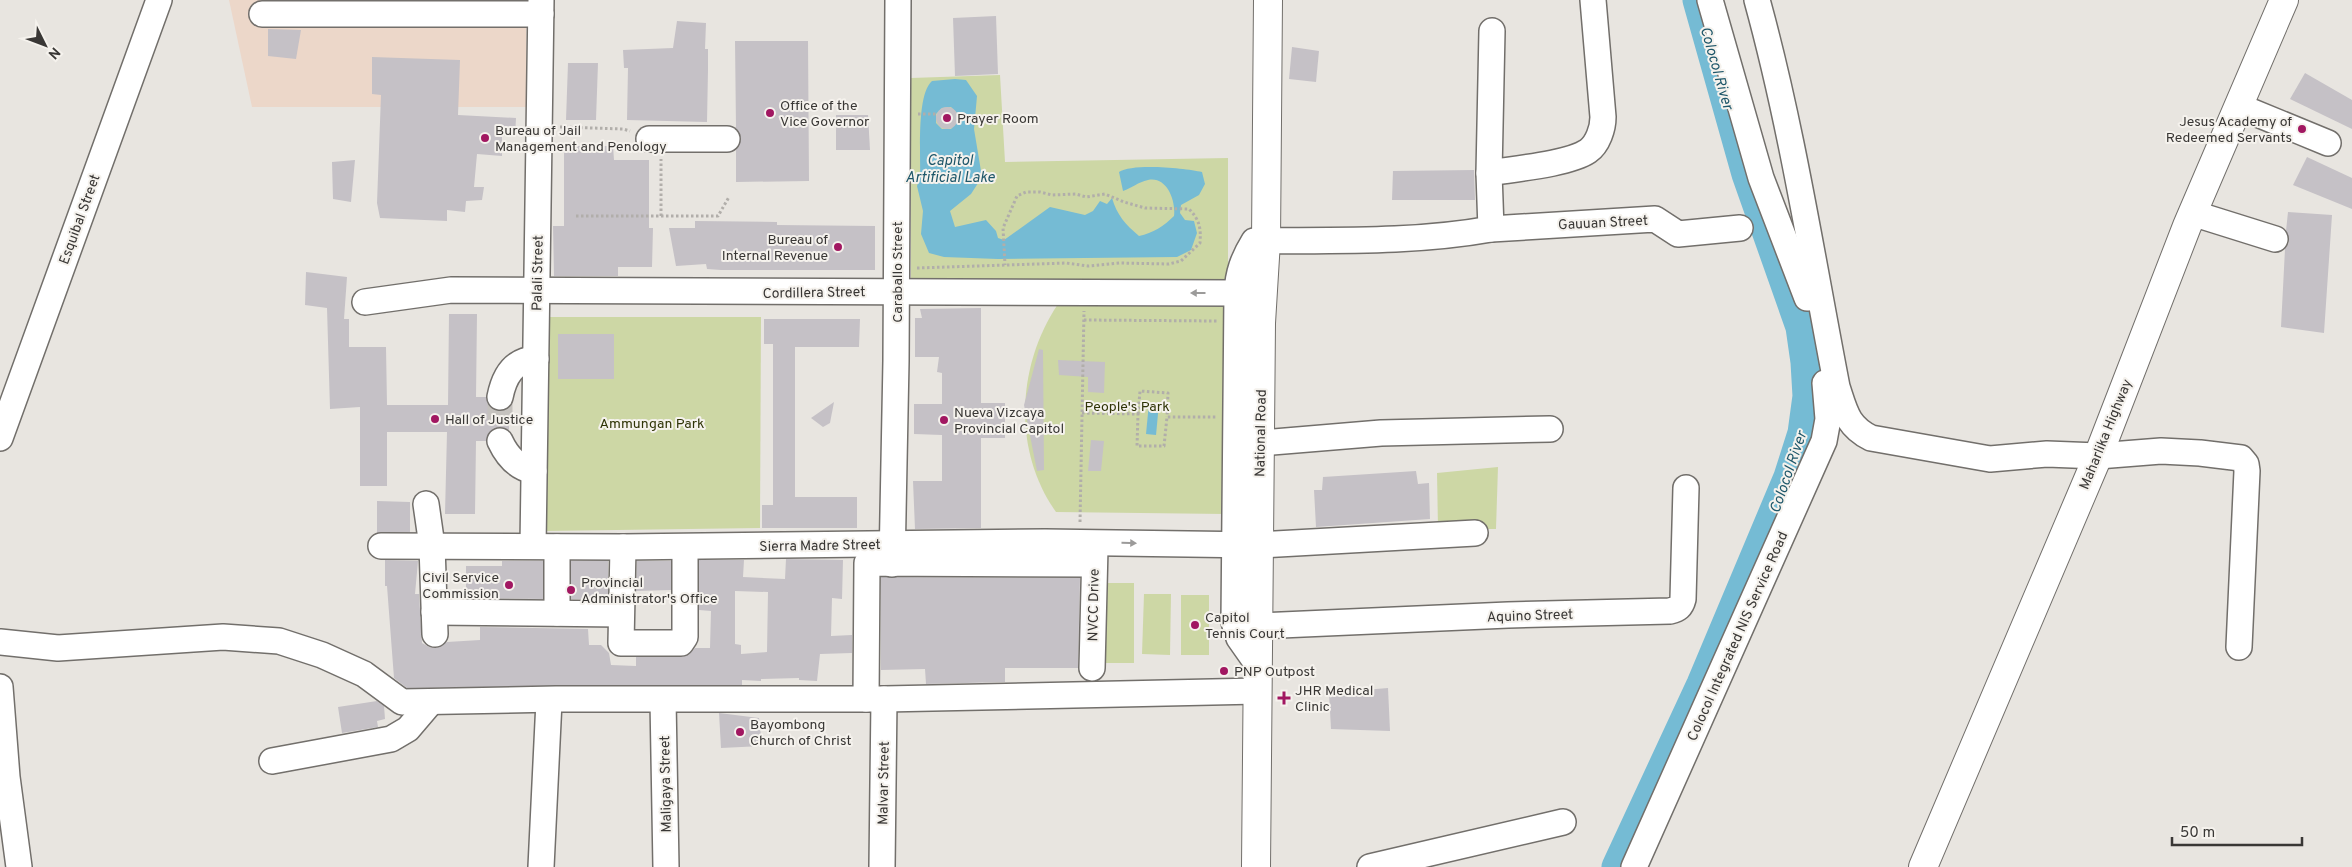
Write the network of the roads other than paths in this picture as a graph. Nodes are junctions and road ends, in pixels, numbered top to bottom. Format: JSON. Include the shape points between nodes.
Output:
{"nodes":[{"id":1,"x":159,"y":0,"type":"edge"},
{"id":2,"x":898,"y":0,"type":"edge"},
{"id":3,"x":1268,"y":0,"type":"edge"},
{"id":4,"x":1593,"y":0,"type":"edge"},
{"id":5,"x":1710,"y":0,"type":"edge"},
{"id":6,"x":1757,"y":0,"type":"edge"},
{"id":7,"x":2284,"y":0,"type":"edge"},
{"id":8,"x":541,"y":7,"type":"edge"},
{"id":9,"x":262,"y":14,"type":"dead end"},
{"id":10,"x":1492,"y":31,"type":"dead end"},
{"id":11,"x":2238,"y":106,"type":"junction"},
{"id":12,"x":655,"y":139,"type":"road end"},
{"id":13,"x":727,"y":139,"type":"dead end"},
{"id":14,"x":2328,"y":143,"type":"dead end"},
{"id":15,"x":1489,"y":173,"type":"junction"},
{"id":16,"x":2192,"y":213,"type":"junction"},
{"id":17,"x":1740,"y":228,"type":"dead end"},
{"id":18,"x":1491,"y":229,"type":"junction"},
{"id":19,"x":2275,"y":239,"type":"dead end"},
{"id":20,"x":1266,"y":241,"type":"junction"},
{"id":21,"x":897,"y":280,"type":"junction"},
{"id":22,"x":536,"y":292,"type":"junction"},
{"id":23,"x":1250,"y":292,"type":"junction"},
{"id":24,"x":365,"y":302,"type":"dead end"},
{"id":25,"x":536,"y":359,"type":"junction"},
{"id":26,"x":500,"y":397,"type":"tunnel mouth"},
{"id":27,"x":1550,"y":429,"type":"dead end"},
{"id":28,"x":0,"y":438,"type":"edge"},
{"id":29,"x":500,"y":441,"type":"tunnel mouth"},
{"id":30,"x":1260,"y":443,"type":"junction"},
{"id":31,"x":2098,"y":456,"type":"junction"},
{"id":32,"x":534,"y":471,"type":"junction"},
{"id":33,"x":1686,"y":488,"type":"dead end"},
{"id":34,"x":426,"y":504,"type":"dead end"},
{"id":35,"x":1475,"y":533,"type":"dead end"},
{"id":36,"x":1247,"y":545,"type":"junction"},
{"id":37,"x":380,"y":546,"type":"dead end"},
{"id":38,"x":432,"y":546,"type":"junction"},
{"id":39,"x":546,"y":546,"type":"junction"},
{"id":40,"x":685,"y":546,"type":"junction"},
{"id":41,"x":623,"y":547,"type":"junction"},
{"id":42,"x":1090,"y":550,"type":"junction"},
{"id":43,"x":892,"y":554,"type":"junction"},
{"id":44,"x":557,"y":613,"type":"junction"},
{"id":45,"x":621,"y":614,"type":"junction"},
{"id":46,"x":1259,"y":626,"type":"junction"},
{"id":47,"x":0,"y":642,"type":"edge"},
{"id":48,"x":2239,"y":647,"type":"dead end"},
{"id":49,"x":1092,"y":668,"type":"dead end"},
{"id":50,"x":1258,"y":678,"type":"junction"},
{"id":51,"x":0,"y":687,"type":"edge"},
{"id":52,"x":875,"y":699,"type":"junction"},
{"id":53,"x":663,"y":700,"type":"junction"},
{"id":54,"x":549,"y":701,"type":"junction"},
{"id":55,"x":431,"y":702,"type":"junction"},
{"id":56,"x":272,"y":762,"type":"dead end"},
{"id":57,"x":1563,"y":822,"type":"dead end"},
{"id":58,"x":19,"y":867,"type":"edge"},
{"id":59,"x":541,"y":867,"type":"edge"},
{"id":60,"x":666,"y":867,"type":"edge"},
{"id":61,"x":882,"y":867,"type":"edge"},
{"id":62,"x":1256,"y":867,"type":"edge"},
{"id":63,"x":1370,"y":867,"type":"edge"},
{"id":64,"x":1634,"y":867,"type":"edge"},
{"id":65,"x":1923,"y":867,"type":"edge"}],
"edges":[{"from":1,"to":28,"type":"street","name":"Esquibal Street"},
{"from":2,"to":21,"type":"street","name":"Caraballo Street"},
{"from":3,"to":20,"type":"main road","name":"National Road"},
{"from":4,"to":15,"type":"street","via":[[1603,117],[1600,133],[1588,151],[1558,161]]},
{"from":5,"to":64,"type":"street","name":"Colocol Integrated NIS Service Road","via":[[1761,178],[1804,287],[1827,393],[1828,419],[1824,441]]},
{"from":6,"to":31,"type":"street","via":[[1796,166],[1837,387],[1847,417],[1858,432],[1871,438],[1990,459],[2047,454]]},
{"from":7,"to":11,"type":"main road","name":"Maharlika Highway"},
{"from":8,"to":9,"type":"street"},
{"from":8,"to":22,"type":"street","name":"Palali Street"},
{"from":10,"to":15,"type":"street"},
{"from":11,"to":14,"type":"street"},
{"from":11,"to":16,"type":"main road","name":"Maharlika Highway"},
{"from":12,"to":13,"type":"street"},
{"from":15,"to":18,"type":"street"},
{"from":16,"to":19,"type":"street"},
{"from":16,"to":31,"type":"main road","name":"Maharlika Highway"},
{"from":17,"to":18,"type":"street","name":"Gauuan Street","via":[[1678,234],[1655,219]]},
{"from":18,"to":20,"type":"street","name":"Gauuan Street","via":[[1344,241]]},
{"from":20,"to":23,"type":"main road","name":"National Road"},
{"from":21,"to":22,"type":"street","name":"Cordillera Street"},
{"from":23,"to":21,"type":"street","name":"Cordillera Street","one_way":true,"via":[[1045,293]]},
{"from":21,"to":43,"type":"street","name":"Caraballo Street"},
{"from":22,"to":24,"type":"street","name":"Cordillera Street","via":[[451,290]]},
{"from":22,"to":25,"type":"street","name":"Palali Street"},
{"from":23,"to":30,"type":"main road","name":"National Road","via":[[1261,323]]},
{"from":23,"to":36,"type":"street"},
{"from":25,"to":26,"type":"street","via":[[523,360],[509,372]]},
{"from":25,"to":32,"type":"street","name":"Palali Street"},
{"from":27,"to":30,"type":"street","via":[[1382,433]]},
{"from":29,"to":32,"type":"street","via":[[520,467]]},
{"from":30,"to":36,"type":"main road","name":"National Road"},
{"from":31,"to":48,"type":"street","via":[[2161,451],[2235,456],[2244,461],[2247,471]]},
{"from":31,"to":65,"type":"main road","name":"Maharlika Highway"},
{"from":32,"to":39,"type":"street","name":"Palali Street"},
{"from":33,"to":46,"type":"street","name":"Aquino Street","via":[[1683,599],[1677,609]]},
{"from":34,"to":38,"type":"street"},
{"from":35,"to":36,"type":"street","name":"Sierra Madre Street"},
{"from":42,"to":36,"type":"street","name":"Sierra Madre Street","one_way":true},
{"from":36,"to":46,"type":"main road","name":"National Road"},
{"from":36,"to":50,"type":"street","via":[[1235,629]]},
{"from":37,"to":38,"type":"street","name":"Sierra Madre Street"},
{"from":38,"to":39,"type":"street","name":"Sierra Madre Street"},
{"from":38,"to":44,"type":"street","via":[[435,623]]},
{"from":39,"to":41,"type":"street","name":"Sierra Madre Street"},
{"from":39,"to":44,"type":"street","name":"Palali Street"},
{"from":40,"to":41,"type":"street","name":"Sierra Madre Street"},
{"from":40,"to":43,"type":"street","name":"Sierra Madre Street"},
{"from":40,"to":45,"type":"street","via":[[684,641],[621,643]]},
{"from":41,"to":45,"type":"street"},
{"from":42,"to":43,"type":"street"},
{"from":42,"to":43,"type":"street","name":"Sierra Madre Street","via":[[1045,542]]},
{"from":42,"to":49,"type":"street","name":"NVCC Drive"},
{"from":43,"to":52,"type":"street","name":"Malvar Street","via":[[867,563]]},
{"from":44,"to":45,"type":"street"},
{"from":46,"to":50,"type":"main road","name":"National Road"},
{"from":47,"to":55,"type":"street","via":[[58,648],[223,637],[278,641],[322,655],[364,674],[402,702]]},
{"from":50,"to":52,"type":"street"},
{"from":50,"to":62,"type":"main road","name":"National Road"},
{"from":51,"to":58,"type":"street"},
{"from":52,"to":53,"type":"street"},
{"from":52,"to":61,"type":"street","name":"Malvar Street"},
{"from":53,"to":54,"type":"street"},
{"from":53,"to":60,"type":"street","name":"Maligaya Street"},
{"from":54,"to":55,"type":"street"},
{"from":54,"to":59,"type":"street"},
{"from":55,"to":56,"type":"street","via":[[408,729],[391,739]]},
{"from":57,"to":63,"type":"street"}]}
